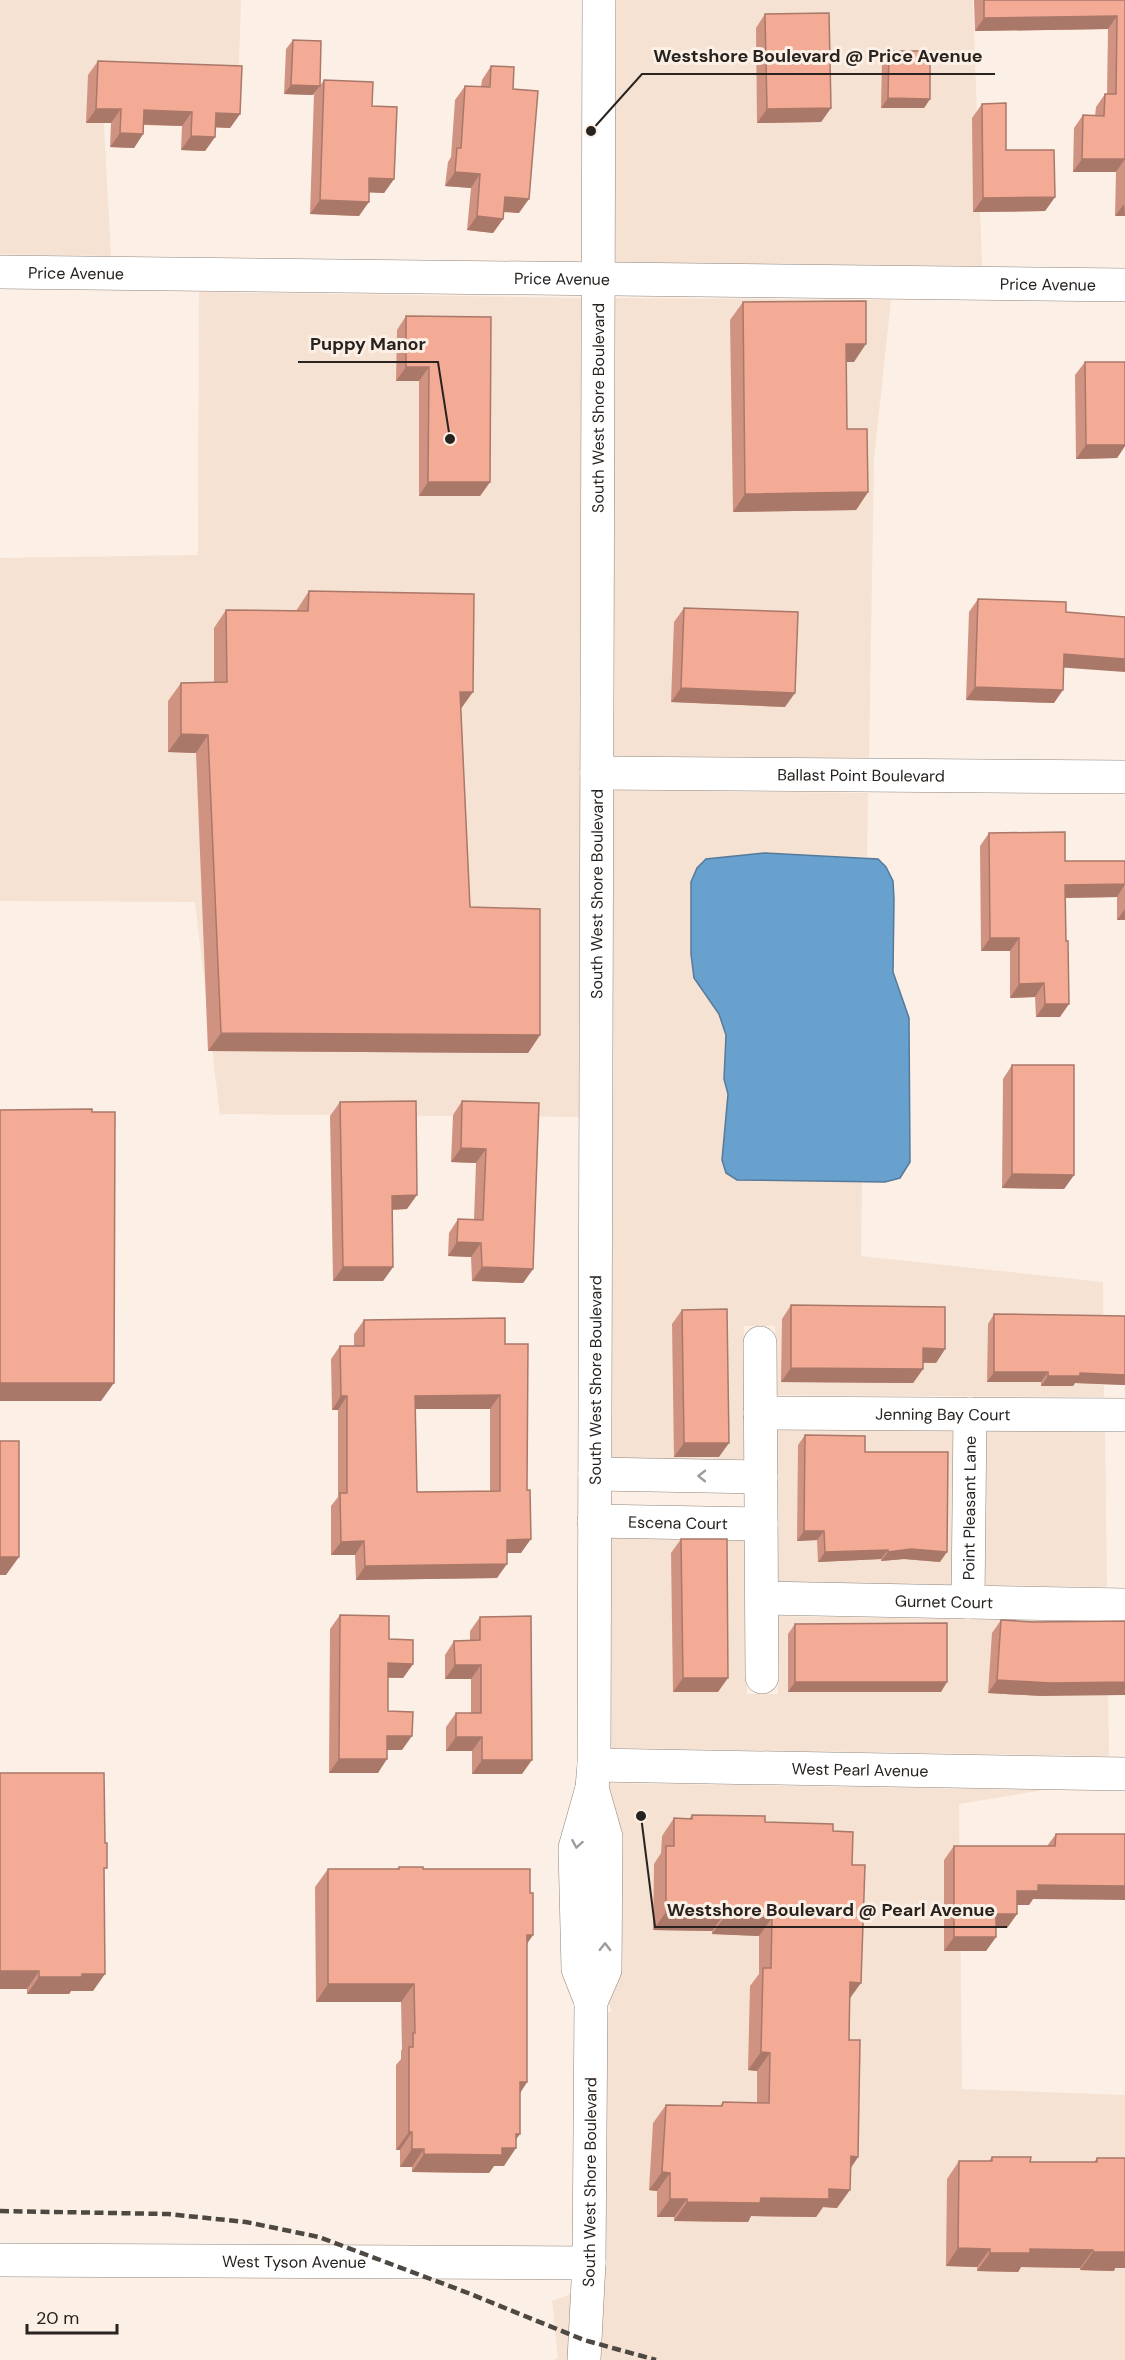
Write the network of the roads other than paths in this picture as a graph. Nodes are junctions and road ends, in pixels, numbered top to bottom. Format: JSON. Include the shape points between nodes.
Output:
{"nodes":[{"id":1,"x":599,"y":0,"type":"edge"},
{"id":2,"x":0,"y":272,"type":"edge"},
{"id":3,"x":598,"y":280,"type":"junction"},
{"id":4,"x":1125,"y":285,"type":"edge"},
{"id":5,"x":597,"y":773,"type":"junction"},
{"id":6,"x":1125,"y":777,"type":"edge"},
{"id":7,"x":760,"y":1343,"type":"dead end"},
{"id":8,"x":760,"y":1413,"type":"junction"},
{"id":9,"x":970,"y":1414,"type":"junction"},
{"id":10,"x":1125,"y":1415,"type":"edge"},
{"id":11,"x":595,"y":1474,"type":"junction"},
{"id":12,"x":761,"y":1477,"type":"junction"},
{"id":13,"x":594,"y":1521,"type":"junction"},
{"id":14,"x":761,"y":1524,"type":"junction"},
{"id":15,"x":762,"y":1598,"type":"junction"},
{"id":16,"x":968,"y":1602,"type":"junction"},
{"id":17,"x":1125,"y":1605,"type":"edge"},
{"id":18,"x":762,"y":1677,"type":"dead end"},
{"id":19,"x":1125,"y":1773,"type":"edge"},
{"id":20,"x":593,"y":1777,"type":"junction"},
{"id":21,"x":0,"y":2260,"type":"edge"},
{"id":22,"x":589,"y":2263,"type":"junction"},
{"id":23,"x":584,"y":2360,"type":"edge"}],
"edges":[{"from":1,"to":3,"type":"street","name":"South West Shore Boulevard"},
{"from":2,"to":3,"type":"street","name":"Price Avenue"},
{"from":3,"to":4,"type":"street","name":"Price Avenue"},
{"from":3,"to":5,"type":"street","name":"South West Shore Boulevard"},
{"from":5,"to":6,"type":"street","name":"Ballast Point Boulevard"},
{"from":5,"to":11,"type":"street","name":"South West Shore Boulevard"},
{"from":7,"to":8,"type":"street"},
{"from":8,"to":9,"type":"street","name":"Jenning Bay Court"},
{"from":8,"to":12,"type":"street"},
{"from":9,"to":10,"type":"street","name":"Jenning Bay Court"},
{"from":9,"to":16,"type":"street","name":"Point Pleasant Lane"},
{"from":12,"to":11,"type":"street","one_way":true},
{"from":11,"to":13,"type":"street","name":"South West Shore Boulevard"},
{"from":12,"to":14,"type":"street"},
{"from":13,"to":14,"type":"street","name":"Escena Court"},
{"from":13,"to":20,"type":"street","name":"South West Shore Boulevard"},
{"from":14,"to":15,"type":"street"},
{"from":15,"to":16,"type":"street","name":"Gurnet Court"},
{"from":15,"to":18,"type":"street"},
{"from":16,"to":17,"type":"street","name":"Gurnet Court"},
{"from":19,"to":20,"type":"street","name":"West Pearl Avenue"},
{"from":20,"to":22,"type":"street","name":"South West Shore Boulevard","via":[[606,1837],[605,1970],[591,2002]]},
{"from":21,"to":22,"type":"street","name":"West Tyson Avenue"},
{"from":22,"to":23,"type":"street","name":"South West Shore Boulevard"}]}
